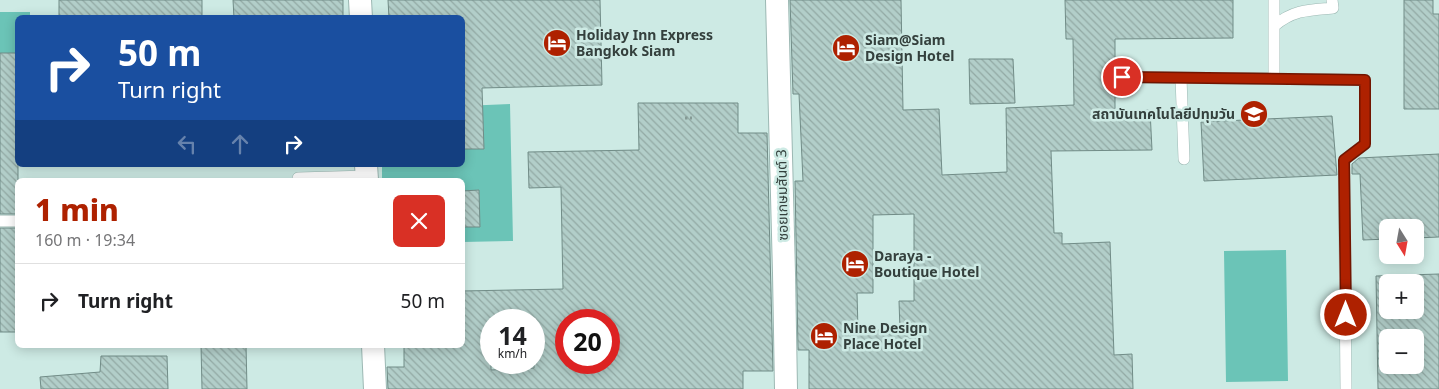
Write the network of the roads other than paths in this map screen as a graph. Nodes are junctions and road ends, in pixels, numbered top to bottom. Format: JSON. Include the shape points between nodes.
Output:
{"nodes":[{"id":1,"x":360,"y":0,"type":"edge"},
{"id":2,"x":777,"y":0,"type":"edge"},
{"id":3,"x":785,"y":0,"type":"edge"},
{"id":4,"x":1274,"y":0,"type":"edge"},
{"id":5,"x":1332,"y":0,"type":"edge"},
{"id":6,"x":361,"y":15,"type":"edge"},
{"id":7,"x":778,"y":22,"type":"junction"},
{"id":8,"x":1274,"y":26,"type":"junction"},
{"id":9,"x":1122,"y":77,"type":"dead end"},
{"id":10,"x":1181,"y":78,"type":"junction"},
{"id":11,"x":1274,"y":79,"type":"junction"},
{"id":12,"x":1184,"y":159,"type":"dead end"},
{"id":13,"x":367,"y":174,"type":"edge"},
{"id":14,"x":298,"y":178,"type":"dead end"},
{"id":15,"x":0,"y":221,"type":"edge"},
{"id":16,"x":15,"y":221,"type":"edge"},
{"id":17,"x":373,"y":348,"type":"edge"},
{"id":18,"x":375,"y":389,"type":"edge"},
{"id":19,"x":786,"y":389,"type":"edge"},
{"id":20,"x":1346,"y":389,"type":"edge"}],
"edges":[{"from":1,"to":6,"type":"street"},
{"from":2,"to":7,"type":"street","name":"ซอยเกษมสันต์ 3"},
{"from":3,"to":7,"type":"lane","via":[[785,18]]},
{"from":4,"to":8,"type":"lane"},
{"from":5,"to":8,"type":"lane","via":[[1333,8],[1304,10],[1285,17]]},
{"from":7,"to":19,"type":"street","name":"ซอยเกษมสันต์ 3"},
{"from":8,"to":11,"type":"lane"},
{"from":9,"to":10,"type":"lane"},
{"from":10,"to":11,"type":"lane"},
{"from":10,"to":12,"type":"lane"},
{"from":11,"to":20,"type":"lane","via":[[1365,80],[1365,144],[1344,160]]},
{"from":13,"to":14,"type":"lane"},
{"from":15,"to":16,"type":"lane"},
{"from":17,"to":18,"type":"street"}]}
